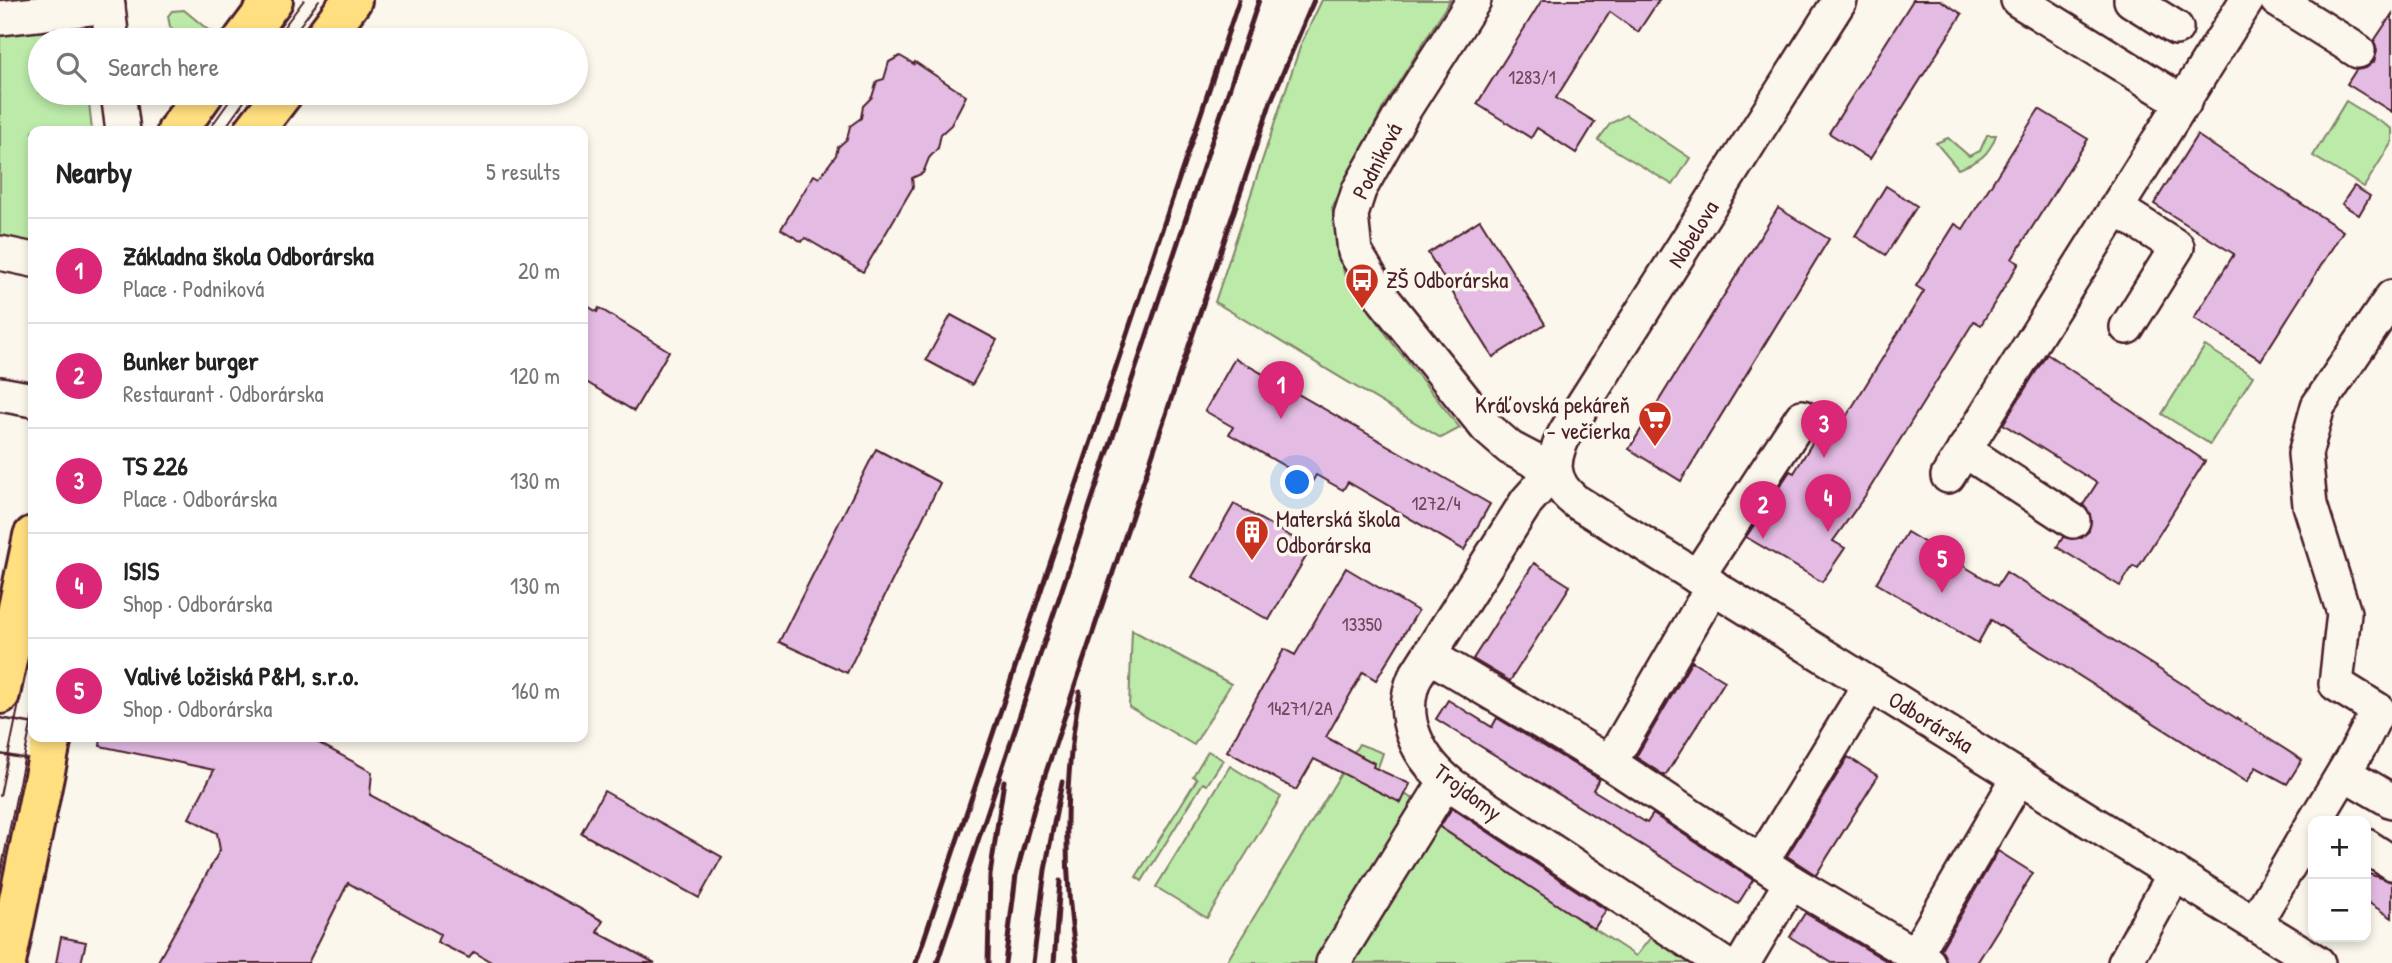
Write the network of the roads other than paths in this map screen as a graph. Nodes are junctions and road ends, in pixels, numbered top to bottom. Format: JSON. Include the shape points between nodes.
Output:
{"nodes":[{"id":1,"x":272,"y":0,"type":"edge"},
{"id":2,"x":352,"y":0,"type":"edge"},
{"id":3,"x":1474,"y":0,"type":"edge"},
{"id":4,"x":1840,"y":0,"type":"edge"},
{"id":5,"x":2018,"y":0,"type":"edge"},
{"id":6,"x":2131,"y":0,"type":"edge"},
{"id":7,"x":2246,"y":0,"type":"edge"},
{"id":8,"x":2277,"y":0,"type":"edge"},
{"id":9,"x":108,"y":3,"type":"edge"},
{"id":10,"x":2058,"y":10,"type":"edge"},
{"id":11,"x":0,"y":18,"type":"edge"},
{"id":12,"x":111,"y":28,"type":"edge"},
{"id":13,"x":252,"y":28,"type":"edge"},
{"id":14,"x":331,"y":28,"type":"edge"},
{"id":15,"x":2176,"y":28,"type":"dead end"},
{"id":16,"x":2358,"y":51,"type":"dead end"},
{"id":17,"x":2184,"y":103,"type":"junction"},
{"id":18,"x":120,"y":105,"type":"edge"},
{"id":19,"x":195,"y":105,"type":"edge"},
{"id":20,"x":274,"y":105,"type":"edge"},
{"id":21,"x":122,"y":126,"type":"edge"},
{"id":22,"x":181,"y":126,"type":"edge"},
{"id":23,"x":258,"y":126,"type":"edge"},
{"id":24,"x":2117,"y":208,"type":"junction"},
{"id":25,"x":0,"y":253,"type":"edge"},
{"id":26,"x":28,"y":259,"type":"edge"},
{"id":27,"x":2392,"y":297,"type":"edge"},
{"id":28,"x":2127,"y":327,"type":"dead end"},
{"id":29,"x":0,"y":394,"type":"edge"},
{"id":30,"x":28,"y":399,"type":"edge"},
{"id":31,"x":1802,"y":417,"type":"dead end"},
{"id":32,"x":1554,"y":471,"type":"junction"},
{"id":33,"x":2073,"y":521,"type":"dead end"},
{"id":34,"x":28,"y":560,"type":"edge"},
{"id":35,"x":1705,"y":581,"type":"junction"},
{"id":36,"x":1430,"y":656,"type":"junction"},
{"id":37,"x":1870,"y":684,"type":"junction"},
{"id":38,"x":0,"y":694,"type":"edge"},
{"id":39,"x":0,"y":736,"type":"edge"},
{"id":40,"x":28,"y":739,"type":"edge"},
{"id":41,"x":52,"y":742,"type":"edge"},
{"id":42,"x":1609,"y":763,"type":"junction"},
{"id":43,"x":2344,"y":773,"type":"junction"},
{"id":44,"x":2019,"y":777,"type":"junction"},
{"id":45,"x":1446,"y":781,"type":"junction"},
{"id":46,"x":2392,"y":802,"type":"edge"},
{"id":47,"x":2321,"y":816,"type":"edge"},
{"id":48,"x":2308,"y":838,"type":"edge"},
{"id":49,"x":2371,"y":849,"type":"edge"},
{"id":50,"x":1761,"y":862,"type":"junction"},
{"id":51,"x":2392,"y":863,"type":"edge"},
{"id":52,"x":2175,"y":873,"type":"junction"},
{"id":53,"x":1791,"y":882,"type":"junction"},
{"id":54,"x":2255,"y":923,"type":"junction"},
{"id":55,"x":1921,"y":959,"type":"edge"},
{"id":56,"x":6,"y":963,"type":"edge"},
{"id":57,"x":1333,"y":963,"type":"edge"},
{"id":58,"x":1721,"y":963,"type":"edge"},
{"id":59,"x":1743,"y":963,"type":"edge"},
{"id":60,"x":2126,"y":963,"type":"edge"},
{"id":61,"x":2318,"y":963,"type":"edge"}],
"edges":[{"from":1,"to":13,"type":"main road"},
{"from":2,"to":14,"type":"main road"},
{"from":3,"to":32,"type":"street","name":"Podniková","via":[[1359,190],[1351,215],[1355,252],[1384,300],[1487,428],[1510,448]]},
{"from":4,"to":32,"type":"street","name":"Nobelova","via":[[1567,430],[1558,446]]},
{"from":5,"to":10,"type":"street"},
{"from":6,"to":15,"type":"street"},
{"from":7,"to":17,"type":"street"},
{"from":8,"to":16,"type":"street"},
{"from":9,"to":11,"type":"street"},
{"from":9,"to":12,"type":"street"},
{"from":10,"to":17,"type":"street"},
{"from":17,"to":24,"type":"street"},
{"from":18,"to":21,"type":"street"},
{"from":19,"to":22,"type":"main road"},
{"from":20,"to":23,"type":"main road"},
{"from":24,"to":28,"type":"street","via":[[2176,247]]},
{"from":24,"to":33,"type":"street","via":[[1956,463]]},
{"from":25,"to":26,"type":"street"},
{"from":27,"to":43,"type":"street","via":[[2318,406],[2305,454],[2309,505],[2344,613],[2336,684],[2378,710]]},
{"from":29,"to":30,"type":"street"},
{"from":31,"to":35,"type":"street"},
{"from":32,"to":35,"type":"street","name":"Odborárska","via":[[1563,492],[1575,501]]},
{"from":32,"to":36,"type":"street","name":"Trojdomy","via":[[1527,500]]},
{"from":34,"to":38,"type":"main road"},
{"from":35,"to":37,"type":"street","name":"Odborárska"},
{"from":35,"to":42,"type":"street"},
{"from":36,"to":42,"type":"street"},
{"from":36,"to":45,"type":"street","name":"Trojdomy","via":[[1407,699],[1420,751]]},
{"from":37,"to":44,"type":"street","name":"Odborárska"},
{"from":37,"to":50,"type":"street"},
{"from":39,"to":40,"type":"street"},
{"from":41,"to":56,"type":"main road"},
{"from":42,"to":50,"type":"street"},
{"from":43,"to":46,"type":"street"},
{"from":43,"to":47,"type":"street"},
{"from":44,"to":52,"type":"street","name":"Odborárska"},
{"from":44,"to":55,"type":"street"},
{"from":45,"to":57,"type":"street"},
{"from":45,"to":58,"type":"street","name":"Trojdomy"},
{"from":48,"to":54,"type":"street"},
{"from":49,"to":51,"type":"street"},
{"from":50,"to":53,"type":"street"},
{"from":52,"to":54,"type":"street","name":"Odborárska"},
{"from":52,"to":60,"type":"street"},
{"from":53,"to":55,"type":"street"},
{"from":53,"to":59,"type":"street"},
{"from":54,"to":61,"type":"street","name":"Odborárska"}]}
